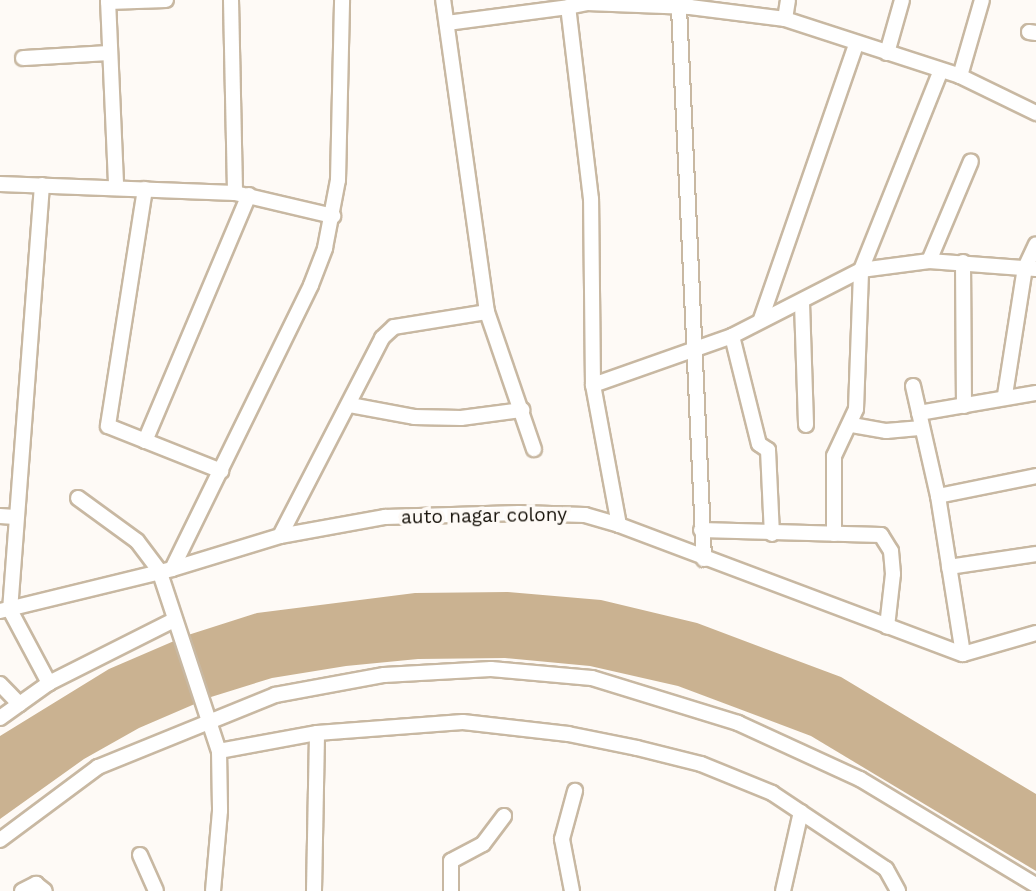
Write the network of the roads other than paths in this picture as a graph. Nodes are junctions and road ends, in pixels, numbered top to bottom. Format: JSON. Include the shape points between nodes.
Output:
{"nodes":[{"id":1,"x":166,"y":0,"type":"edge"},
{"id":2,"x":230,"y":0,"type":"edge"},
{"id":3,"x":342,"y":0,"type":"edge"},
{"id":4,"x":443,"y":0,"type":"edge"},
{"id":5,"x":788,"y":0,"type":"edge"},
{"id":6,"x":902,"y":0,"type":"edge"},
{"id":7,"x":982,"y":0,"type":"edge"},
{"id":8,"x":108,"y":1,"type":"edge"},
{"id":9,"x":587,"y":1,"type":"edge"},
{"id":10,"x":528,"y":6,"type":"edge"},
{"id":11,"x":568,"y":7,"type":"junction"},
{"id":12,"x":679,"y":8,"type":"junction"},
{"id":13,"x":785,"y":19,"type":"junction"},
{"id":14,"x":447,"y":23,"type":"junction"},
{"id":15,"x":856,"y":44,"type":"junction"},
{"id":16,"x":110,"y":53,"type":"junction"},
{"id":17,"x":887,"y":53,"type":"junction"},
{"id":18,"x":23,"y":58,"type":"dead end"},
{"id":19,"x":941,"y":70,"type":"junction"},
{"id":20,"x":960,"y":76,"type":"junction"},
{"id":21,"x":1036,"y":113,"type":"edge"},
{"id":22,"x":971,"y":161,"type":"dead end"},
{"id":23,"x":0,"y":184,"type":"edge"},
{"id":24,"x":42,"y":185,"type":"junction"},
{"id":25,"x":116,"y":187,"type":"junction"},
{"id":26,"x":145,"y":189,"type":"junction"},
{"id":27,"x":242,"y":194,"type":"junction"},
{"id":28,"x":333,"y":216,"type":"junction"},
{"id":29,"x":1036,"y":244,"type":"edge"},
{"id":30,"x":929,"y":261,"type":"junction"},
{"id":31,"x":963,"y":262,"type":"junction"},
{"id":32,"x":1031,"y":268,"type":"edge"},
{"id":33,"x":861,"y":270,"type":"junction"},
{"id":34,"x":802,"y":303,"type":"junction"},
{"id":35,"x":487,"y":312,"type":"junction"},
{"id":36,"x":761,"y":318,"type":"junction"},
{"id":37,"x":732,"y":336,"type":"junction"},
{"id":38,"x":693,"y":351,"type":"junction"},
{"id":39,"x":593,"y":385,"type":"junction"},
{"id":40,"x":913,"y":386,"type":"dead end"},
{"id":41,"x":1036,"y":393,"type":"edge"},
{"id":42,"x":1005,"y":396,"type":"junction"},
{"id":43,"x":350,"y":405,"type":"junction"},
{"id":44,"x":964,"y":406,"type":"junction"},
{"id":45,"x":522,"y":410,"type":"junction"},
{"id":46,"x":919,"y":413,"type":"junction"},
{"id":47,"x":806,"y":425,"type":"dead end"},
{"id":48,"x":852,"y":425,"type":"junction"},
{"id":49,"x":922,"y":428,"type":"junction"},
{"id":50,"x":145,"y":441,"type":"junction"},
{"id":51,"x":534,"y":449,"type":"dead end"},
{"id":52,"x":222,"y":471,"type":"junction"},
{"id":53,"x":1036,"y":476,"type":"edge"},
{"id":54,"x":938,"y":496,"type":"junction"},
{"id":55,"x":78,"y":498,"type":"dead end"},
{"id":56,"x":8,"y":516,"type":"edge"},
{"id":57,"x":619,"y":525,"type":"junction"},
{"id":58,"x":701,"y":530,"type":"junction"},
{"id":59,"x":772,"y":534,"type":"junction"},
{"id":60,"x":834,"y":534,"type":"junction"},
{"id":61,"x":280,"y":536,"type":"junction"},
{"id":62,"x":1036,"y":554,"type":"edge"},
{"id":63,"x":704,"y":559,"type":"junction"},
{"id":64,"x":949,"y":567,"type":"junction"},
{"id":65,"x":165,"y":569,"type":"junction"},
{"id":66,"x":5,"y":610,"type":"edge"},
{"id":67,"x":176,"y":625,"type":"junction"},
{"id":68,"x":887,"y":626,"type":"junction"},
{"id":69,"x":1036,"y":633,"type":"edge"},
{"id":70,"x":963,"y":654,"type":"junction"},
{"id":71,"x":49,"y":683,"type":"junction"},
{"id":72,"x":0,"y":684,"type":"edge"},
{"id":73,"x":19,"y":704,"type":"junction"},
{"id":74,"x":208,"y":715,"type":"junction"},
{"id":75,"x":0,"y":718,"type":"edge"},
{"id":76,"x":317,"y":733,"type":"junction"},
{"id":77,"x":219,"y":751,"type":"junction"},
{"id":78,"x":575,"y":791,"type":"dead end"},
{"id":79,"x":801,"y":812,"type":"junction"},
{"id":80,"x":504,"y":816,"type":"dead end"},
{"id":81,"x":0,"y":840,"type":"edge"},
{"id":82,"x":140,"y":855,"type":"dead end"},
{"id":83,"x":1036,"y":885,"type":"edge"},
{"id":84,"x":22,"y":891,"type":"edge"},
{"id":85,"x":45,"y":891,"type":"edge"},
{"id":86,"x":156,"y":891,"type":"edge"},
{"id":87,"x":212,"y":891,"type":"edge"},
{"id":88,"x":314,"y":891,"type":"edge"},
{"id":89,"x":451,"y":891,"type":"edge"},
{"id":90,"x":572,"y":891,"type":"edge"},
{"id":91,"x":783,"y":891,"type":"edge"},
{"id":92,"x":898,"y":891,"type":"edge"}],
"edges":[{"from":1,"to":8,"type":"street"},
{"from":2,"to":27,"type":"street"},
{"from":3,"to":28,"type":"street"},
{"from":4,"to":14,"type":"street"},
{"from":5,"to":13,"type":"street"},
{"from":6,"to":17,"type":"street"},
{"from":7,"to":20,"type":"street"},
{"from":8,"to":16,"type":"street"},
{"from":9,"to":11,"type":"street"},
{"from":9,"to":12,"type":"street"},
{"from":10,"to":11,"type":"street"},
{"from":10,"to":14,"type":"street"},
{"from":11,"to":39,"type":"street","via":[[591,199]]},
{"from":12,"to":13,"type":"street"},
{"from":12,"to":38,"type":"street"},
{"from":13,"to":15,"type":"street"},
{"from":14,"to":35,"type":"street"},
{"from":15,"to":17,"type":"street"},
{"from":15,"to":36,"type":"street"},
{"from":16,"to":18,"type":"street"},
{"from":16,"to":25,"type":"street"},
{"from":17,"to":19,"type":"street"},
{"from":19,"to":20,"type":"street"},
{"from":19,"to":33,"type":"street"},
{"from":20,"to":21,"type":"street"},
{"from":22,"to":30,"type":"street"},
{"from":23,"to":24,"type":"street"},
{"from":24,"to":25,"type":"street"},
{"from":24,"to":56,"type":"street"},
{"from":25,"to":26,"type":"street"},
{"from":26,"to":27,"type":"street"},
{"from":26,"to":50,"type":"street","via":[[108,426]]},
{"from":27,"to":28,"type":"street"},
{"from":27,"to":50,"type":"street"},
{"from":28,"to":52,"type":"street","via":[[311,285]]},
{"from":29,"to":32,"type":"street"},
{"from":30,"to":31,"type":"street"},
{"from":30,"to":33,"type":"street"},
{"from":31,"to":32,"type":"street"},
{"from":31,"to":44,"type":"street"},
{"from":32,"to":42,"type":"street"},
{"from":33,"to":34,"type":"street"},
{"from":33,"to":48,"type":"street"},
{"from":34,"to":36,"type":"street"},
{"from":34,"to":47,"type":"street"},
{"from":35,"to":43,"type":"street","via":[[394,327],[374,353]]},
{"from":35,"to":45,"type":"street"},
{"from":36,"to":37,"type":"street"},
{"from":37,"to":38,"type":"street"},
{"from":37,"to":59,"type":"street","via":[[759,444],[768,450]]},
{"from":38,"to":39,"type":"street"},
{"from":38,"to":58,"type":"street","via":[[699,393]]},
{"from":39,"to":57,"type":"street"},
{"from":40,"to":46,"type":"street"},
{"from":41,"to":42,"type":"street"},
{"from":42,"to":44,"type":"street"},
{"from":43,"to":45,"type":"street","via":[[414,417],[461,418]]},
{"from":43,"to":61,"type":"street"},
{"from":44,"to":46,"type":"street"},
{"from":45,"to":51,"type":"street"},
{"from":46,"to":49,"type":"street"},
{"from":48,"to":49,"type":"street","via":[[886,431]]},
{"from":48,"to":60,"type":"street","via":[[834,456]]},
{"from":49,"to":54,"type":"street"},
{"from":50,"to":52,"type":"street"},
{"from":52,"to":65,"type":"street"},
{"from":53,"to":54,"type":"street"},
{"from":54,"to":64,"type":"street"},
{"from":55,"to":65,"type":"street","via":[[137,541]]},
{"from":56,"to":66,"type":"street"},
{"from":57,"to":61,"type":"street","name":"auto nagar colony","via":[[584,515],[386,517]]},
{"from":57,"to":63,"type":"street","name":"auto nagar colony"},
{"from":58,"to":59,"type":"street"},
{"from":58,"to":63,"type":"street"},
{"from":59,"to":60,"type":"street"},
{"from":60,"to":68,"type":"street","via":[[874,532],[885,540],[893,574]]},
{"from":61,"to":65,"type":"street","name":"auto nagar colony"},
{"from":62,"to":64,"type":"street"},
{"from":63,"to":68,"type":"street","name":"auto nagar colony"},
{"from":64,"to":70,"type":"street"},
{"from":65,"to":66,"type":"street","name":"auto nagar colony"},
{"from":65,"to":67,"type":"street"},
{"from":66,"to":71,"type":"street"},
{"from":67,"to":71,"type":"street"},
{"from":67,"to":74,"type":"street"},
{"from":68,"to":70,"type":"street","name":"auto nagar colony"},
{"from":69,"to":70,"type":"street"},
{"from":71,"to":73,"type":"street"},
{"from":72,"to":73,"type":"street"},
{"from":73,"to":75,"type":"street"},
{"from":74,"to":77,"type":"street"},
{"from":74,"to":81,"type":"street","via":[[99,767]]},
{"from":74,"to":83,"type":"street","via":[[275,695],[384,675],[491,669],[592,678],[738,723],[860,779]]},
{"from":76,"to":77,"type":"street"},
{"from":76,"to":79,"type":"street","via":[[463,722],[568,734],[701,764],[772,793]]},
{"from":76,"to":88,"type":"street"},
{"from":77,"to":87,"type":"street","via":[[220,811]]},
{"from":78,"to":90,"type":"street","via":[[562,839]]},
{"from":79,"to":91,"type":"street"},
{"from":79,"to":92,"type":"street","via":[[886,869]]},
{"from":80,"to":89,"type":"street","via":[[483,844],[451,861]]},
{"from":82,"to":86,"type":"street"},
{"from":84,"to":85,"type":"street","via":[[36,884]]}]}
